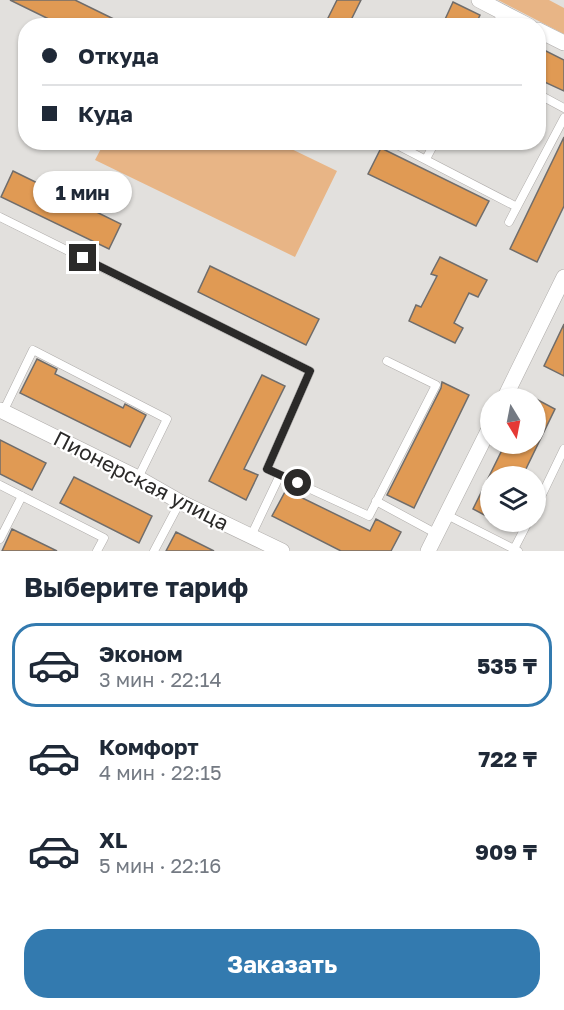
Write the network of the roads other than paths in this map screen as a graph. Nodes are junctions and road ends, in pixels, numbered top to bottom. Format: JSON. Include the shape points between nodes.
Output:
{"nodes":[{"id":1,"x":478,"y":0,"type":"edge"},
{"id":2,"x":498,"y":18,"type":"edge"},
{"id":3,"x":546,"y":34,"type":"edge"},
{"id":4,"x":564,"y":43,"type":"edge"},
{"id":5,"x":546,"y":98,"type":"edge"},
{"id":6,"x":564,"y":108,"type":"edge"},
{"id":7,"x":564,"y":118,"type":"edge"},
{"id":8,"x":407,"y":150,"type":"edge"},
{"id":9,"x":431,"y":150,"type":"edge"},
{"id":10,"x":426,"y":159,"type":"junction"},
{"id":11,"x":517,"y":207,"type":"junction"},
{"id":12,"x":0,"y":217,"type":"edge"},
{"id":13,"x":509,"y":222,"type":"dead end"},
{"id":14,"x":564,"y":278,"type":"edge"},
{"id":15,"x":387,"y":361,"type":"dead end"},
{"id":16,"x":509,"y":388,"type":"edge"},
{"id":17,"x":1,"y":411,"type":"edge"},
{"id":18,"x":480,"y":447,"type":"edge"},
{"id":19,"x":564,"y":449,"type":"edge"},
{"id":20,"x":280,"y":475,"type":"junction"},
{"id":21,"x":138,"y":478,"type":"junction"},
{"id":22,"x":0,"y":484,"type":"edge"},
{"id":23,"x":546,"y":486,"type":"edge"},
{"id":24,"x":22,"y":496,"type":"junction"},
{"id":25,"x":376,"y":501,"type":"junction"},
{"id":26,"x":180,"y":502,"type":"junction"},
{"id":27,"x":447,"y":515,"type":"junction"},
{"id":28,"x":524,"y":532,"type":"edge"},
{"id":29,"x":437,"y":534,"type":"junction"},
{"id":30,"x":252,"y":536,"type":"junction"},
{"id":31,"x":0,"y":539,"type":"edge"},
{"id":32,"x":516,"y":550,"type":"edge"},
{"id":33,"x":97,"y":551,"type":"edge"},
{"id":34,"x":154,"y":551,"type":"edge"},
{"id":35,"x":282,"y":551,"type":"edge"},
{"id":36,"x":428,"y":551,"type":"edge"}],
"edges":[{"from":1,"to":2,"type":"street"},
{"from":3,"to":4,"type":"street"},
{"from":5,"to":6,"type":"lane"},
{"from":7,"to":11,"type":"lane"},
{"from":8,"to":10,"type":"lane"},
{"from":9,"to":10,"type":"lane"},
{"from":10,"to":11,"type":"lane"},
{"from":11,"to":13,"type":"lane"},
{"from":12,"to":20,"type":"lane","via":[[310,371],[267,469]]},
{"from":14,"to":16,"type":"street"},
{"from":15,"to":25,"type":"lane","via":[[436,385]]},
{"from":17,"to":21,"type":"street","name":"Пионерская улица"},
{"from":17,"to":21,"type":"lane","via":[[33,350],[167,419]]},
{"from":18,"to":27,"type":"street"},
{"from":19,"to":23,"type":"lane"},
{"from":20,"to":25,"type":"lane","via":[[369,516]]},
{"from":20,"to":30,"type":"lane"},
{"from":21,"to":26,"type":"street","name":"Пионерская улица"},
{"from":22,"to":24,"type":"lane"},
{"from":24,"to":31,"type":"lane"},
{"from":24,"to":33,"type":"lane","via":[[104,538]]},
{"from":25,"to":29,"type":"lane"},
{"from":26,"to":30,"type":"street","name":"Пионерская улица"},
{"from":26,"to":34,"type":"lane"},
{"from":27,"to":29,"type":"street"},
{"from":27,"to":32,"type":"lane"},
{"from":28,"to":32,"type":"lane"},
{"from":29,"to":36,"type":"street"},
{"from":30,"to":35,"type":"street","name":"Пионерская улица"}]}
